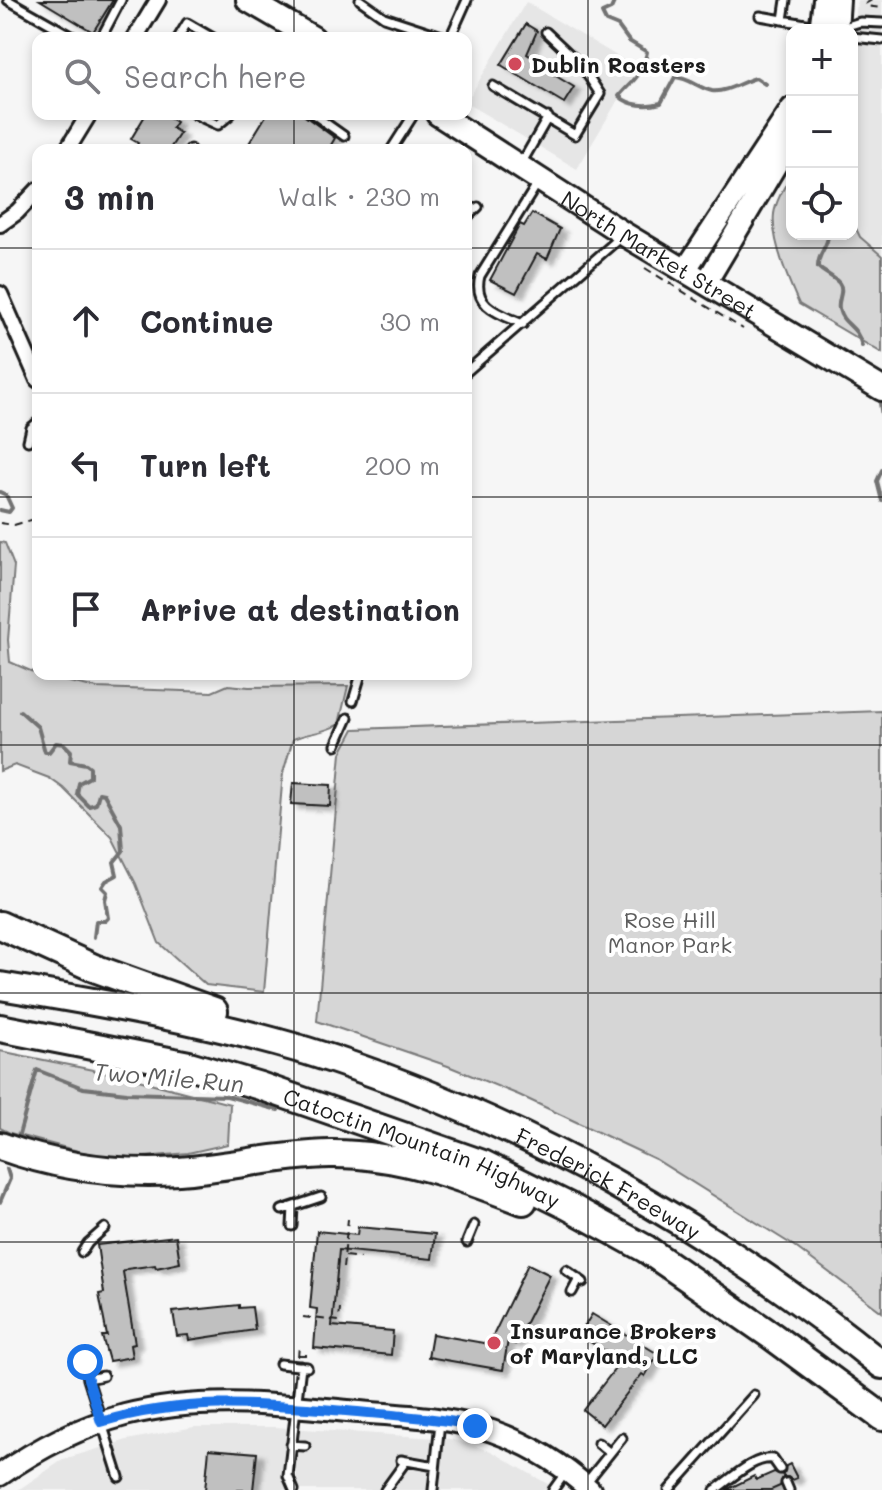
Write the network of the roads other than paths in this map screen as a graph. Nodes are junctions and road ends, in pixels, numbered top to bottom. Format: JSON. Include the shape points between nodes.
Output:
{"nodes":[{"id":1,"x":8,"y":0,"type":"edge"},
{"id":2,"x":121,"y":0,"type":"edge"},
{"id":3,"x":158,"y":0,"type":"edge"},
{"id":4,"x":248,"y":0,"type":"edge"},
{"id":5,"x":360,"y":0,"type":"edge"},
{"id":6,"x":467,"y":0,"type":"edge"},
{"id":7,"x":786,"y":0,"type":"edge"},
{"id":8,"x":824,"y":0,"type":"edge"},
{"id":9,"x":839,"y":0,"type":"edge"},
{"id":10,"x":760,"y":16,"type":"dead end"},
{"id":11,"x":783,"y":20,"type":"junction"},
{"id":12,"x":882,"y":23,"type":"edge"},
{"id":13,"x":804,"y":24,"type":"edge"},
{"id":14,"x":829,"y":24,"type":"edge"},
{"id":15,"x":832,"y":24,"type":"edge"},
{"id":16,"x":851,"y":24,"type":"edge"},
{"id":17,"x":64,"y":32,"type":"edge"},
{"id":18,"x":104,"y":32,"type":"edge"},
{"id":19,"x":139,"y":32,"type":"edge"},
{"id":20,"x":182,"y":32,"type":"edge"},
{"id":21,"x":203,"y":32,"type":"edge"},
{"id":22,"x":300,"y":32,"type":"edge"},
{"id":23,"x":430,"y":32,"type":"edge"},
{"id":24,"x":452,"y":32,"type":"edge"},
{"id":25,"x":546,"y":32,"type":"dead end"},
{"id":26,"x":858,"y":38,"type":"edge"},
{"id":27,"x":882,"y":40,"type":"edge"},
{"id":28,"x":493,"y":86,"type":"dead end"},
{"id":29,"x":548,"y":117,"type":"junction"},
{"id":30,"x":786,"y":117,"type":"edge"},
{"id":31,"x":85,"y":120,"type":"edge"},
{"id":32,"x":207,"y":120,"type":"edge"},
{"id":33,"x":226,"y":120,"type":"edge"},
{"id":34,"x":321,"y":120,"type":"edge"},
{"id":35,"x":410,"y":120,"type":"edge"},
{"id":36,"x":447,"y":120,"type":"edge"},
{"id":37,"x":344,"y":136,"type":"dead end"},
{"id":38,"x":71,"y":144,"type":"edge"},
{"id":39,"x":395,"y":144,"type":"edge"},
{"id":40,"x":786,"y":148,"type":"edge"},
{"id":41,"x":520,"y":166,"type":"junction"},
{"id":42,"x":540,"y":179,"type":"junction"},
{"id":43,"x":32,"y":196,"type":"edge"},
{"id":44,"x":0,"y":224,"type":"edge"},
{"id":45,"x":624,"y":234,"type":"junction"},
{"id":46,"x":686,"y":269,"type":"junction"},
{"id":47,"x":707,"y":281,"type":"junction"},
{"id":48,"x":0,"y":294,"type":"edge"},
{"id":49,"x":523,"y":324,"type":"junction"},
{"id":50,"x":32,"y":366,"type":"edge"},
{"id":51,"x":472,"y":367,"type":"edge"},
{"id":52,"x":882,"y":389,"type":"edge"},
{"id":53,"x":32,"y":427,"type":"edge"},
{"id":54,"x":28,"y":441,"type":"dead end"},
{"id":55,"x":359,"y":680,"type":"edge"},
{"id":56,"x":353,"y":701,"type":"dead end"},
{"id":57,"x":348,"y":718,"type":"dead end"},
{"id":58,"x":336,"y":745,"type":"dead end"},
{"id":59,"x":0,"y":925,"type":"edge"},
{"id":60,"x":0,"y":986,"type":"edge"},
{"id":61,"x":0,"y":1028,"type":"edge"},
{"id":62,"x":308,"y":1052,"type":"junction"},
{"id":63,"x":0,"y":1146,"type":"edge"},
{"id":64,"x":321,"y":1197,"type":"dead end"},
{"id":65,"x":293,"y":1207,"type":"junction"},
{"id":66,"x":282,"y":1210,"type":"dead end"},
{"id":67,"x":474,"y":1225,"type":"dead end"},
{"id":68,"x":292,"y":1226,"type":"dead end"},
{"id":69,"x":105,"y":1228,"type":"dead end"},
{"id":70,"x":467,"y":1242,"type":"dead end"},
{"id":71,"x":646,"y":1249,"type":"junction"},
{"id":72,"x":82,"y":1252,"type":"dead end"},
{"id":73,"x":566,"y":1270,"type":"dead end"},
{"id":74,"x":572,"y":1292,"type":"dead end"},
{"id":75,"x":85,"y":1362,"type":"dead end"},
{"id":76,"x":280,"y":1364,"type":"dead end"},
{"id":77,"x":882,"y":1365,"type":"edge"},
{"id":78,"x":103,"y":1376,"type":"dead end"},
{"id":79,"x":88,"y":1379,"type":"junction"},
{"id":80,"x":754,"y":1395,"type":"dead end"},
{"id":81,"x":295,"y":1407,"type":"junction"},
{"id":82,"x":882,"y":1417,"type":"edge"},
{"id":83,"x":440,"y":1419,"type":"junction"},
{"id":84,"x":101,"y":1422,"type":"junction"},
{"id":85,"x":622,"y":1438,"type":"dead end"},
{"id":86,"x":598,"y":1443,"type":"dead end"},
{"id":87,"x":291,"y":1445,"type":"junction"},
{"id":88,"x":305,"y":1446,"type":"dead end"},
{"id":89,"x":610,"y":1453,"type":"junction"},
{"id":90,"x":435,"y":1466,"type":"junction"},
{"id":91,"x":780,"y":1469,"type":"dead end"},
{"id":92,"x":567,"y":1470,"type":"junction"},
{"id":93,"x":0,"y":1475,"type":"edge"},
{"id":94,"x":119,"y":1477,"type":"dead end"},
{"id":95,"x":588,"y":1487,"type":"edge"},
{"id":96,"x":294,"y":1490,"type":"edge"},
{"id":97,"x":385,"y":1490,"type":"edge"},
{"id":98,"x":433,"y":1490,"type":"edge"},
{"id":99,"x":553,"y":1490,"type":"edge"},
{"id":100,"x":669,"y":1490,"type":"edge"},
{"id":101,"x":715,"y":1490,"type":"edge"}],
"edges":[{"from":1,"to":17,"type":"lane"},
{"from":2,"to":18,"type":"lane"},
{"from":3,"to":19,"type":"street"},
{"from":4,"to":22,"type":"main road"},
{"from":5,"to":23,"type":"lane","via":[[384,17]]},
{"from":6,"to":24,"type":"lane"},
{"from":7,"to":11,"type":"lane"},
{"from":8,"to":14,"type":"street"},
{"from":9,"to":15,"type":"street"},
{"from":10,"to":11,"type":"lane"},
{"from":11,"to":13,"type":"lane"},
{"from":12,"to":16,"type":"lane"},
{"from":20,"to":21,"type":"lane","via":[[187,23]]},
{"from":25,"to":29,"type":"lane","via":[[581,65],[600,94],[575,135]]},
{"from":26,"to":27,"type":"lane"},
{"from":28,"to":29,"type":"lane"},
{"from":29,"to":41,"type":"lane"},
{"from":30,"to":46,"type":"street"},
{"from":31,"to":38,"type":"street"},
{"from":32,"to":33,"type":"lane","via":[[218,125]]},
{"from":34,"to":37,"type":"lane"},
{"from":35,"to":39,"type":"lane"},
{"from":36,"to":41,"type":"main road","name":"North Market Street"},
{"from":40,"to":47,"type":"street"},
{"from":41,"to":42,"type":"main road","name":"North Market Street"},
{"from":42,"to":45,"type":"main road","name":"North Market Street"},
{"from":42,"to":49,"type":"lane","via":[[477,284],[482,303]]},
{"from":43,"to":44,"type":"street"},
{"from":45,"to":46,"type":"main road","name":"North Market Street"},
{"from":45,"to":49,"type":"lane"},
{"from":46,"to":47,"type":"main road","name":"North Market Street"},
{"from":47,"to":52,"type":"main road","name":"North Market Street"},
{"from":48,"to":50,"type":"street"},
{"from":49,"to":51,"type":"lane"},
{"from":53,"to":54,"type":"lane"},
{"from":55,"to":56,"type":"lane"},
{"from":57,"to":58,"type":"lane"},
{"from":59,"to":62,"type":"highway","via":[[94,968],[252,1023]]},
{"from":60,"to":62,"type":"highway","via":[[174,1018]]},
{"from":61,"to":71,"type":"highway","name":"Catoctin Mountain Highway","via":[[189,1065],[260,1086],[483,1164]]},
{"from":62,"to":77,"type":"highway","name":"Frederick Freeway","via":[[496,1124],[628,1191],[754,1269]]},
{"from":63,"to":71,"type":"highway","via":[[57,1163],[131,1172],[301,1155],[392,1159],[453,1174]]},
{"from":64,"to":65,"type":"lane"},
{"from":65,"to":66,"type":"lane"},
{"from":65,"to":68,"type":"lane"},
{"from":67,"to":70,"type":"lane"},
{"from":69,"to":72,"type":"lane"},
{"from":71,"to":82,"type":"highway","name":"Frederick Freeway"},
{"from":73,"to":74,"type":"lane","via":[[581,1280]]},
{"from":75,"to":79,"type":"lane"},
{"from":76,"to":81,"type":"lane","via":[[304,1366]]},
{"from":78,"to":79,"type":"lane"},
{"from":79,"to":84,"type":"lane"},
{"from":80,"to":100,"type":"lane"},
{"from":81,"to":83,"type":"street"},
{"from":81,"to":84,"type":"street","via":[[190,1404]]},
{"from":81,"to":87,"type":"lane"},
{"from":83,"to":90,"type":"lane"},
{"from":83,"to":92,"type":"street","via":[[504,1436]]},
{"from":84,"to":93,"type":"street","via":[[58,1440]]},
{"from":84,"to":94,"type":"lane"},
{"from":85,"to":89,"type":"lane"},
{"from":86,"to":89,"type":"lane"},
{"from":87,"to":88,"type":"lane"},
{"from":87,"to":96,"type":"lane","via":[[288,1476]]},
{"from":89,"to":95,"type":"lane"},
{"from":90,"to":97,"type":"lane","via":[[403,1461]]},
{"from":90,"to":98,"type":"lane"},
{"from":91,"to":101,"type":"lane","via":[[767,1458]]},
{"from":92,"to":95,"type":"street"},
{"from":92,"to":99,"type":"lane"}]}
